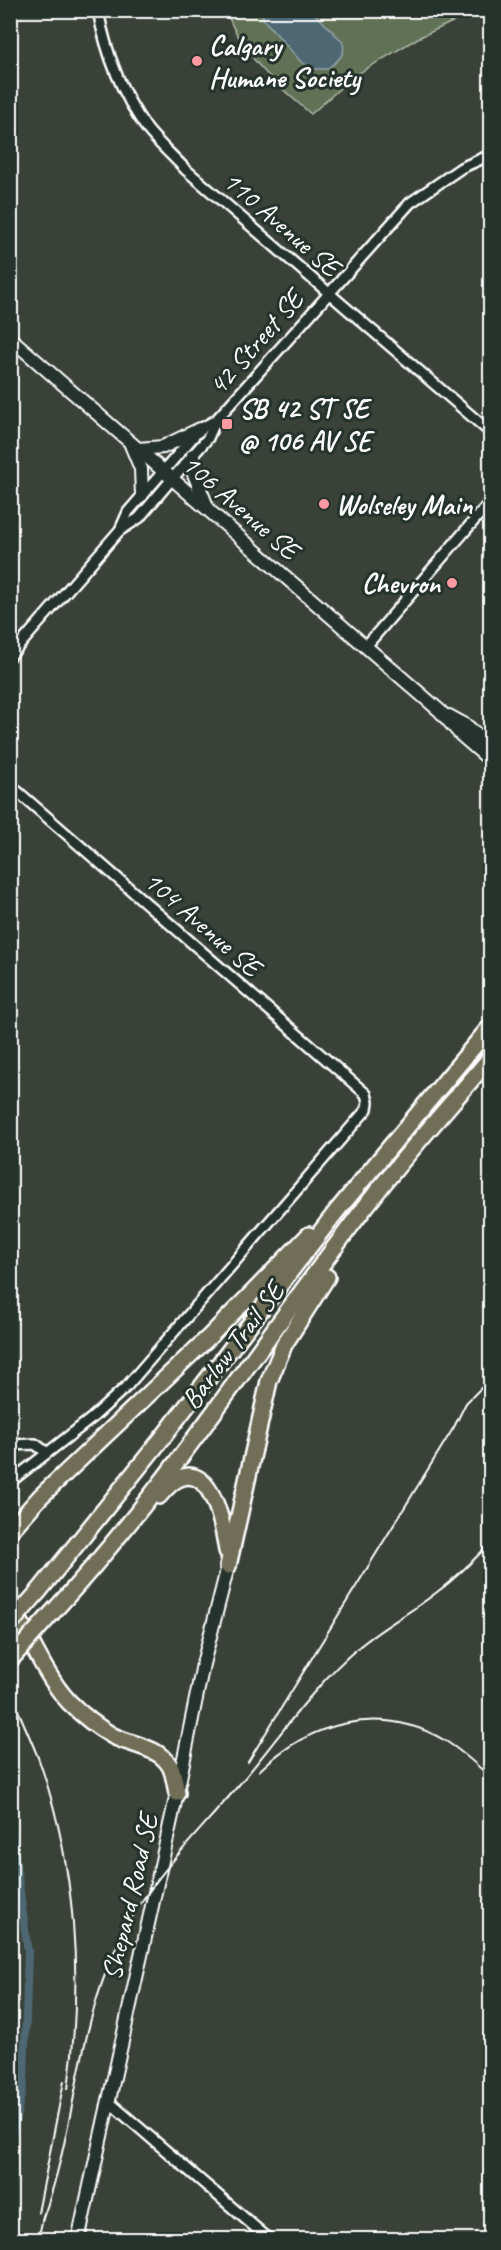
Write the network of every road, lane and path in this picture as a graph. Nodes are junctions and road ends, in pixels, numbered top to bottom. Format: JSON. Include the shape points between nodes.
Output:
{"nodes":[{"id":1,"x":98,"y":10,"type":"edge"},
{"id":2,"x":490,"y":155,"type":"edge"},
{"id":3,"x":329,"y":292,"type":"junction"},
{"id":4,"x":10,"y":338,"type":"edge"},
{"id":5,"x":216,"y":420,"type":"junction"},
{"id":6,"x":200,"y":429,"type":"junction"},
{"id":7,"x":490,"y":432,"type":"edge"},
{"id":8,"x":134,"y":445,"type":"junction"},
{"id":9,"x":193,"y":455,"type":"junction"},
{"id":10,"x":168,"y":475,"type":"junction"},
{"id":11,"x":142,"y":495,"type":"junction"},
{"id":12,"x":490,"y":502,"type":"edge"},
{"id":13,"x":208,"y":510,"type":"junction"},
{"id":14,"x":119,"y":531,"type":"junction"},
{"id":15,"x":366,"y":646,"type":"junction"},
{"id":16,"x":10,"y":656,"type":"edge"},
{"id":17,"x":440,"y":711,"type":"junction"},
{"id":18,"x":490,"y":746,"type":"edge"},
{"id":19,"x":490,"y":760,"type":"edge"},
{"id":20,"x":10,"y":786,"type":"edge"},
{"id":21,"x":490,"y":1027,"type":"edge"},
{"id":22,"x":490,"y":1058,"type":"edge"},
{"id":23,"x":442,"y":1115,"type":"junction"},
{"id":24,"x":336,"y":1212,"type":"junction"},
{"id":25,"x":10,"y":1445,"type":"edge"},
{"id":26,"x":46,"y":1452,"type":"junction"},
{"id":27,"x":10,"y":1482,"type":"edge"},
{"id":28,"x":10,"y":1531,"type":"edge"},
{"id":29,"x":109,"y":1548,"type":"junction"},
{"id":30,"x":228,"y":1566,"type":"junction"},
{"id":31,"x":10,"y":1603,"type":"edge"},
{"id":32,"x":10,"y":1624,"type":"edge"},
{"id":33,"x":10,"y":1660,"type":"edge"},
{"id":34,"x":177,"y":1792,"type":"junction"},
{"id":35,"x":108,"y":2101,"type":"junction"},
{"id":36,"x":78,"y":2240,"type":"edge"},
{"id":37,"x":270,"y":2240,"type":"edge"}],
"edges":[{"from":1,"to":3,"type":"street","name":"110 Avenue SE","via":[[104,44],[119,84],[148,129],[185,170]]},
{"from":2,"to":3,"type":"street","name":"42 Street SE","via":[[461,168],[410,203]]},
{"from":3,"to":5,"type":"street","name":"42 Street SE"},
{"from":3,"to":7,"type":"street","name":"110 Avenue SE"},
{"from":4,"to":8,"type":"street","name":"106 Avenue SE"},
{"from":5,"to":6,"type":"street","name":"42 Street SE"},
{"from":5,"to":9,"type":"street","name":"42 Street SE","via":[[208,438]]},
{"from":6,"to":8,"type":"street","via":[[163,447]]},
{"from":6,"to":10,"type":"street","name":"42 Street SE"},
{"from":8,"to":10,"type":"street","name":"106 Avenue SE"},
{"from":8,"to":11,"type":"street","via":[[141,469]]},
{"from":9,"to":10,"type":"street","name":"42 Street SE"},
{"from":9,"to":13,"type":"street","via":[[194,474]]},
{"from":10,"to":11,"type":"street","name":"42 Street SE"},
{"from":10,"to":13,"type":"street","name":"106 Avenue SE"},
{"from":10,"to":14,"type":"street","name":"42 Street SE","via":[[139,518]]},
{"from":11,"to":14,"type":"street","name":"42 Street SE"},
{"from":12,"to":15,"type":"street"},
{"from":13,"to":15,"type":"street","name":"106 Avenue SE"},
{"from":14,"to":16,"type":"street","name":"42 Street SE"},
{"from":15,"to":17,"type":"street","name":"106 Avenue SE"},
{"from":17,"to":18,"type":"street","name":"106 Avenue SE","via":[[467,726]]},
{"from":17,"to":19,"type":"street","name":"106 Avenue SE"},
{"from":20,"to":26,"type":"street","name":"104 Avenue SE","via":[[366,1094],[368,1102],[367,1109],[127,1386]]},
{"from":21,"to":24,"type":"main road","name":"Barlow Trail SE"},
{"from":22,"to":23,"type":"main road","name":"Barlow Trail SE"},
{"from":23,"to":29,"type":"main road","name":"Barlow Trail SE","via":[[376,1193]]},
{"from":23,"to":30,"type":"main road","via":[[316,1292],[284,1345],[269,1381]]},
{"from":24,"to":28,"type":"main road","via":[[314,1229],[209,1337],[40,1497]]},
{"from":24,"to":32,"type":"main road","name":"Barlow Trail SE","bridge":true,"via":[[170,1428]]},
{"from":25,"to":26,"type":"street","via":[[35,1444]]},
{"from":26,"to":27,"type":"street"},
{"from":29,"to":30,"type":"main road","via":[[122,1539],[170,1485],[182,1477],[192,1477],[202,1482],[215,1500],[225,1533]]},
{"from":29,"to":33,"type":"main road","name":"Barlow Trail SE","bridge":true},
{"from":30,"to":34,"type":"street","name":"Shepard Road SE"},
{"from":31,"to":34,"type":"main road","via":[[67,1700],[114,1736],[162,1757],[170,1766]]},
{"from":34,"to":35,"type":"street","name":"Shepard Road SE"},
{"from":35,"to":36,"type":"street","name":"Shepard Road SE"},
{"from":35,"to":37,"type":"street"}]}
